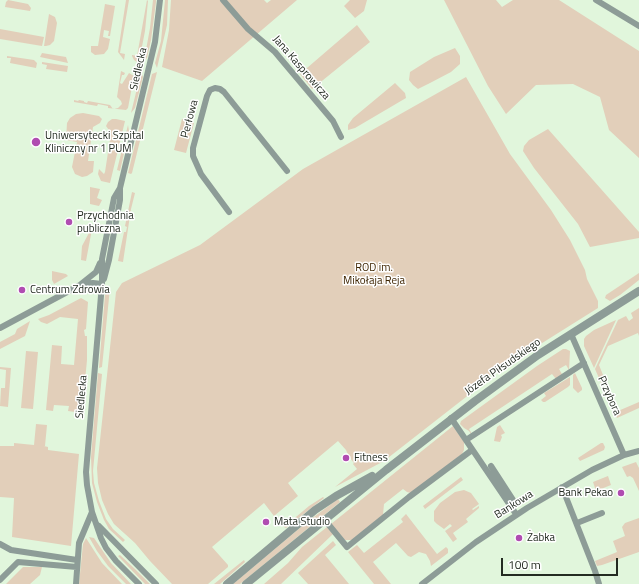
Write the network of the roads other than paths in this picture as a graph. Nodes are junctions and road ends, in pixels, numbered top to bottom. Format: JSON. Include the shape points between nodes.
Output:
{"nodes":[{"id":1,"x":160,"y":0,"type":"edge"},
{"id":2,"x":223,"y":0,"type":"edge"},
{"id":3,"x":596,"y":0,"type":"edge"},
{"id":4,"x":639,"y":26,"type":"edge"},
{"id":5,"x":341,"y":137,"type":"dead end"},
{"id":6,"x":287,"y":171,"type":"dead end"},
{"id":7,"x":120,"y":188,"type":"junction"},
{"id":8,"x":229,"y":212,"type":"dead end"},
{"id":9,"x":102,"y":259,"type":"junction"},
{"id":10,"x":102,"y":284,"type":"junction"},
{"id":11,"x":76,"y":287,"type":"junction"},
{"id":12,"x":639,"y":291,"type":"edge"},
{"id":13,"x":0,"y":328,"type":"edge"},
{"id":14,"x":571,"y":334,"type":"junction"},
{"id":15,"x":584,"y":363,"type":"junction"},
{"id":16,"x":451,"y":418,"type":"junction"},
{"id":17,"x":466,"y":440,"type":"junction"},
{"id":18,"x":472,"y":450,"type":"junction"},
{"id":19,"x":637,"y":451,"type":"edge"},
{"id":20,"x":624,"y":455,"type":"junction"},
{"id":21,"x":491,"y":466,"type":"dead end"},
{"id":22,"x":386,"y":470,"type":"junction"},
{"id":23,"x":562,"y":487,"type":"junction"},
{"id":24,"x":510,"y":506,"type":"junction"},
{"id":25,"x":92,"y":512,"type":"junction"},
{"id":26,"x":602,"y":513,"type":"dead end"},
{"id":27,"x":516,"y":514,"type":"junction"},
{"id":28,"x":324,"y":519,"type":"junction"},
{"id":29,"x":577,"y":523,"type":"junction"},
{"id":30,"x":96,"y":524,"type":"junction"},
{"id":31,"x":0,"y":544,"type":"edge"},
{"id":32,"x":78,"y":560,"type":"junction"},
{"id":33,"x":77,"y":567,"type":"junction"},
{"id":34,"x":0,"y":580,"type":"edge"},
{"id":35,"x":76,"y":584,"type":"edge"},
{"id":36,"x":139,"y":584,"type":"edge"},
{"id":37,"x":156,"y":584,"type":"edge"},
{"id":38,"x":227,"y":584,"type":"edge"},
{"id":39,"x":246,"y":584,"type":"edge"},
{"id":40,"x":422,"y":584,"type":"edge"},
{"id":41,"x":599,"y":584,"type":"edge"}],
"edges":[{"from":1,"to":7,"type":"street","name":"Siedlecka","via":[[155,42]]},
{"from":2,"to":5,"type":"street","name":"Jana Kasprowicza","via":[[244,25],[275,52],[333,121]]},
{"from":3,"to":4,"type":"street"},
{"from":6,"to":8,"type":"street","name":"Perłowa","via":[[224,92],[215,88],[210,90],[206,96],[193,156],[202,174]]},
{"from":7,"to":9,"type":"street","name":"Siedlecka","via":[[114,198]]},
{"from":7,"to":10,"type":"street","name":"Siedlecka","via":[[109,260]]},
{"from":9,"to":10,"type":"street","name":"Siedlecka"},
{"from":9,"to":11,"type":"street","name":"Siedlecka","via":[[96,272]]},
{"from":10,"to":11,"type":"street","via":[[88,283]]},
{"from":10,"to":25,"type":"street","name":"Siedlecka","via":[[86,472]]},
{"from":11,"to":13,"type":"street"},
{"from":12,"to":14,"type":"street","name":"Józefa Piłsudskiego"},
{"from":14,"to":15,"type":"street","name":"Przybora"},
{"from":14,"to":16,"type":"street","name":"Józefa Piłsudskiego"},
{"from":15,"to":17,"type":"street"},
{"from":15,"to":20,"type":"street","name":"Przybora"},
{"from":16,"to":17,"type":"street"},
{"from":16,"to":22,"type":"street","name":"Józefa Piłsudskiego"},
{"from":17,"to":18,"type":"street"},
{"from":18,"to":24,"type":"street"},
{"from":18,"to":28,"type":"street","via":[[347,547]]},
{"from":19,"to":20,"type":"street"},
{"from":20,"to":23,"type":"street","name":"Bankowa"},
{"from":21,"to":24,"type":"street","via":[[513,500]]},
{"from":22,"to":28,"type":"street","name":"Józefa Piłsudskiego"},
{"from":22,"to":38,"type":"street","name":"Józefa Piłsudskiego","via":[[325,503]]},
{"from":23,"to":27,"type":"street","name":"Bankowa"},
{"from":23,"to":29,"type":"street"},
{"from":24,"to":27,"type":"street"},
{"from":25,"to":30,"type":"street","name":"Siedlecka"},
{"from":25,"to":32,"type":"street","via":[[80,538]]},
{"from":26,"to":29,"type":"street"},
{"from":27,"to":40,"type":"street","name":"Bankowa"},
{"from":28,"to":39,"type":"street","name":"Józefa Piłsudskiego"},
{"from":29,"to":41,"type":"street"},
{"from":30,"to":36,"type":"street","name":"Siedlecka","via":[[106,548]]},
{"from":30,"to":37,"type":"street","name":"Siedlecka"},
{"from":31,"to":32,"type":"street","via":[[11,550]]},
{"from":32,"to":33,"type":"street"},
{"from":33,"to":34,"type":"street","via":[[18,562]]},
{"from":33,"to":35,"type":"street"}]}
